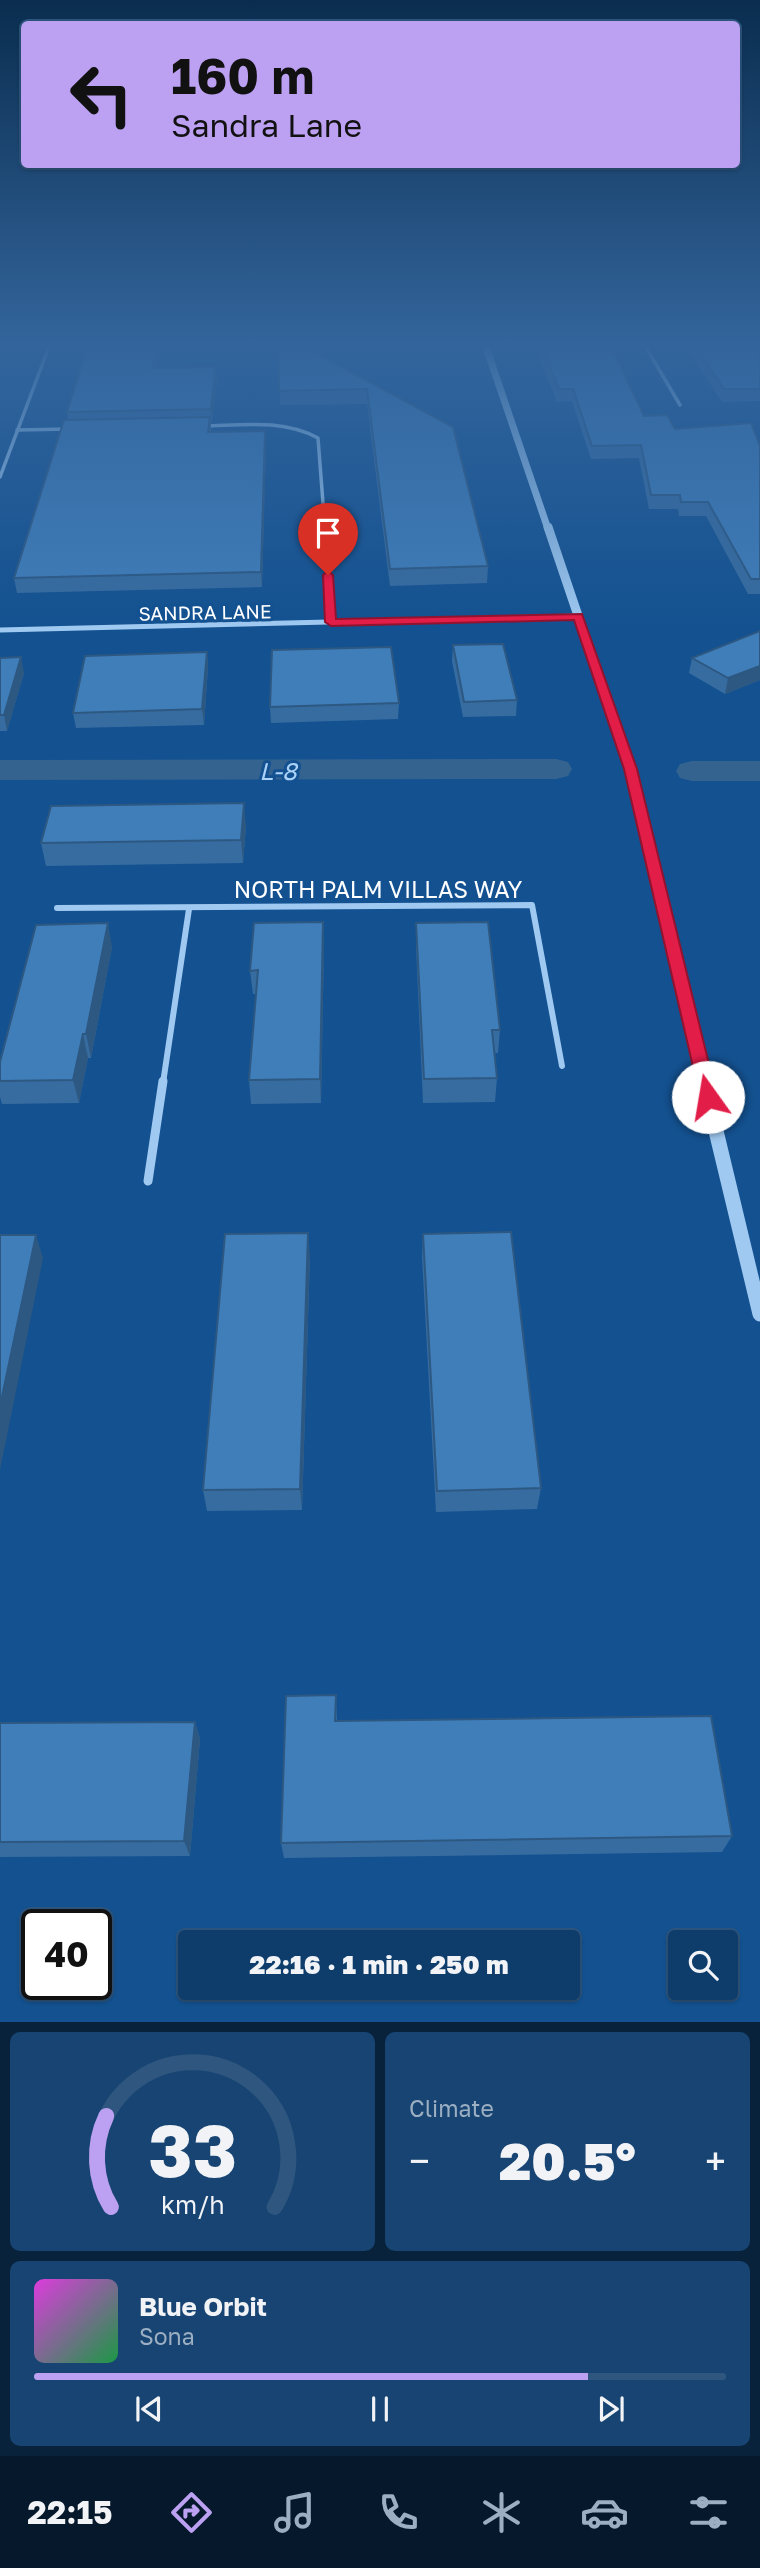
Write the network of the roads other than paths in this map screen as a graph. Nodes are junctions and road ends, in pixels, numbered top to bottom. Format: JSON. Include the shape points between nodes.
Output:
{"nodes":[{"id":1,"x":15,"y":438,"type":"edge"},
{"id":2,"x":318,"y":438,"type":"edge"},
{"id":3,"x":517,"y":438,"type":"edge"},
{"id":4,"x":0,"y":477,"type":"edge"},
{"id":5,"x":578,"y":616,"type":"junction"},
{"id":6,"x":331,"y":622,"type":"junction"},
{"id":7,"x":0,"y":630,"type":"edge"},
{"id":8,"x":57,"y":908,"type":"dead end"},
{"id":9,"x":189,"y":909,"type":"junction"},
{"id":10,"x":562,"y":1066,"type":"dead end"},
{"id":11,"x":148,"y":1181,"type":"dead end"},
{"id":12,"x":760,"y":1314,"type":"edge"}],
"edges":[{"from":1,"to":4,"type":"street"},
{"from":2,"to":6,"type":"street"},
{"from":3,"to":5,"type":"street"},
{"from":5,"to":6,"type":"street","name":"SANDRA LANE"},
{"from":5,"to":12,"type":"street","via":[[630,769]]},
{"from":6,"to":7,"type":"street","name":"SANDRA LANE"},
{"from":8,"to":9,"type":"street","name":"NORTH PALM VILLAS WAY"},
{"from":9,"to":10,"type":"street","name":"NORTH PALM VILLAS WAY","via":[[532,905]]},
{"from":9,"to":11,"type":"street"}]}
